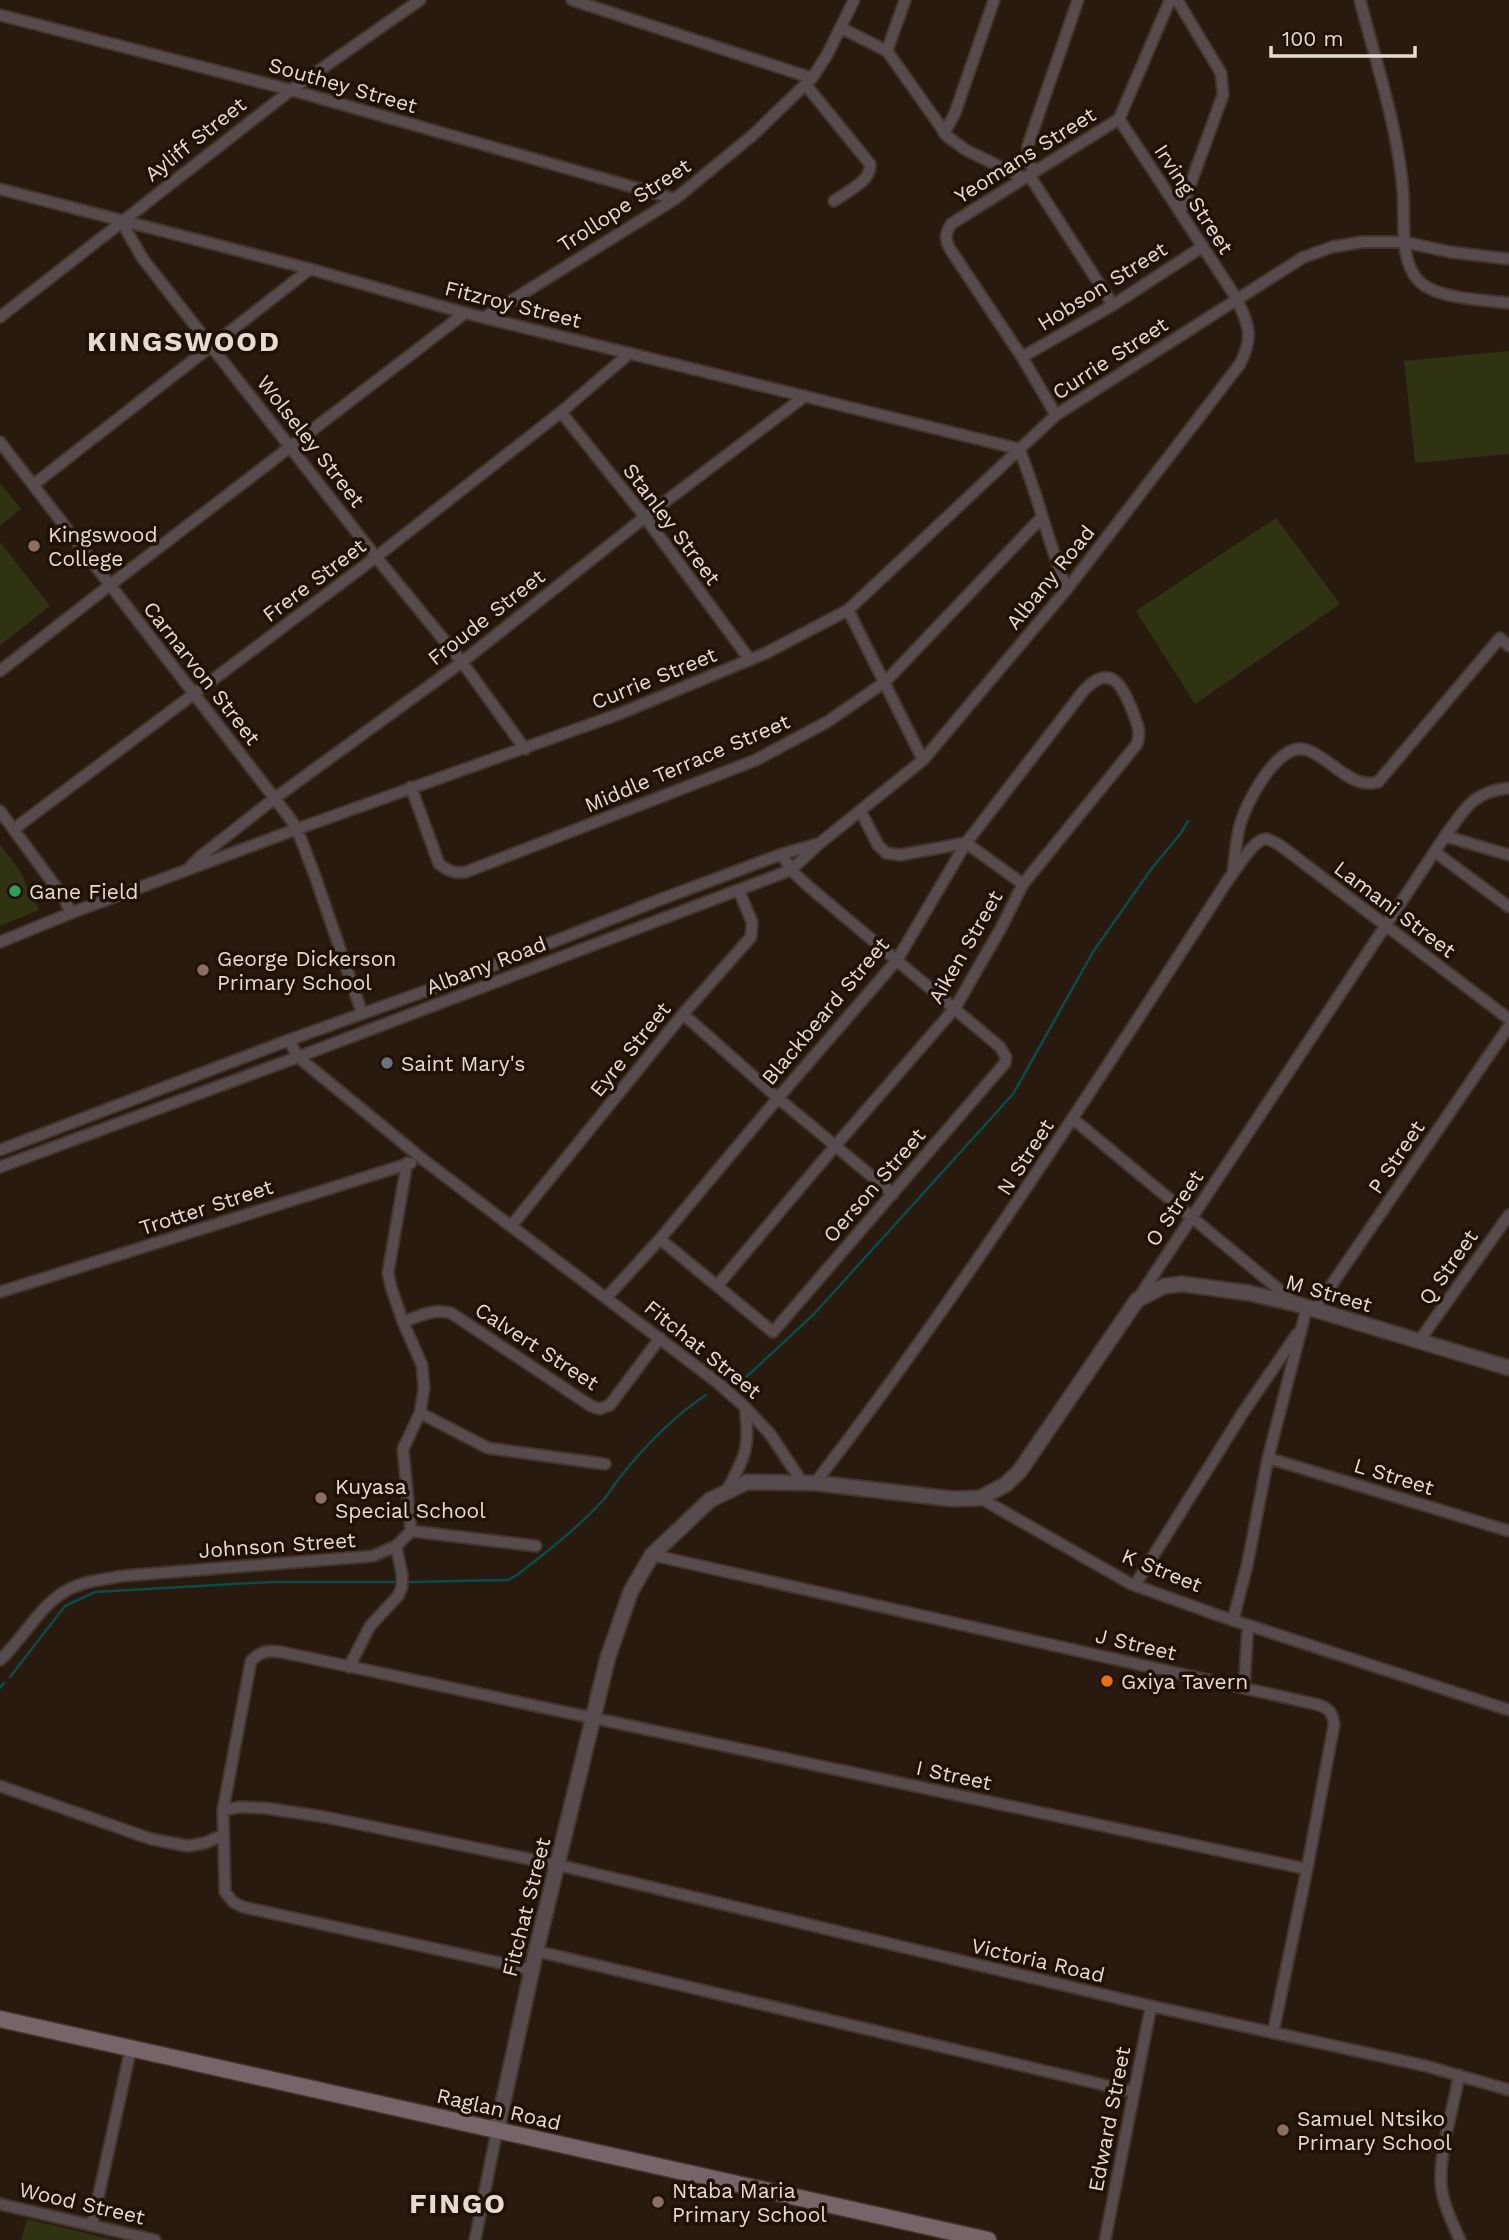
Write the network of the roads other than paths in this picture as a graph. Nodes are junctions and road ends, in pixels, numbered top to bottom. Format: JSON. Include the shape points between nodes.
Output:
{"nodes":[{"id":1,"x":421,"y":0,"type":"edge"},
{"id":2,"x":572,"y":0,"type":"edge"},
{"id":3,"x":854,"y":0,"type":"edge"},
{"id":4,"x":905,"y":0,"type":"edge"},
{"id":5,"x":994,"y":0,"type":"edge"},
{"id":6,"x":1078,"y":0,"type":"edge"},
{"id":7,"x":1170,"y":0,"type":"edge"},
{"id":8,"x":1177,"y":0,"type":"edge"},
{"id":9,"x":1360,"y":0,"type":"edge"},
{"id":10,"x":0,"y":15,"type":"edge"},
{"id":11,"x":841,"y":28,"type":"junction"},
{"id":12,"x":887,"y":51,"type":"junction"},
{"id":13,"x":808,"y":81,"type":"junction"},
{"id":14,"x":291,"y":90,"type":"junction"},
{"id":15,"x":1119,"y":119,"type":"junction"},
{"id":16,"x":944,"y":133,"type":"junction"},
{"id":17,"x":1029,"y":174,"type":"junction"},
{"id":18,"x":0,"y":189,"type":"edge"},
{"id":19,"x":675,"y":199,"type":"junction"},
{"id":20,"x":834,"y":201,"type":"dead end"},
{"id":21,"x":1181,"y":210,"type":"junction"},
{"id":22,"x":121,"y":221,"type":"junction"},
{"id":23,"x":1404,"y":242,"type":"junction"},
{"id":24,"x":1202,"y":247,"type":"junction"},
{"id":25,"x":1509,"y":259,"type":"edge"},
{"id":26,"x":310,"y":269,"type":"junction"},
{"id":27,"x":1237,"y":299,"type":"junction"},
{"id":28,"x":1509,"y":303,"type":"edge"},
{"id":29,"x":1113,"y":304,"type":"junction"},
{"id":30,"x":466,"y":313,"type":"junction"},
{"id":31,"x":0,"y":317,"type":"edge"},
{"id":32,"x":485,"y":317,"type":"junction"},
{"id":33,"x":213,"y":346,"type":"junction"},
{"id":34,"x":630,"y":353,"type":"junction"},
{"id":35,"x":1021,"y":357,"type":"junction"},
{"id":36,"x":805,"y":396,"type":"junction"},
{"id":37,"x":561,"y":412,"type":"junction"},
{"id":38,"x":1056,"y":415,"type":"junction"},
{"id":39,"x":0,"y":442,"type":"edge"},
{"id":40,"x":292,"y":447,"type":"junction"},
{"id":41,"x":1019,"y":449,"type":"junction"},
{"id":42,"x":33,"y":485,"type":"junction"},
{"id":43,"x":645,"y":517,"type":"junction"},
{"id":44,"x":1041,"y":518,"type":"junction"},
{"id":45,"x":376,"y":557,"type":"junction"},
{"id":46,"x":110,"y":585,"type":"junction"},
{"id":47,"x":1067,"y":589,"type":"junction"},
{"id":48,"x":848,"y":610,"type":"junction"},
{"id":49,"x":1509,"y":629,"type":"edge"},
{"id":50,"x":1505,"y":642,"type":"edge"},
{"id":51,"x":750,"y":660,"type":"junction"},
{"id":52,"x":462,"y":662,"type":"junction"},
{"id":53,"x":0,"y":671,"type":"edge"},
{"id":54,"x":1110,"y":678,"type":"joint"},
{"id":55,"x":885,"y":682,"type":"junction"},
{"id":56,"x":193,"y":694,"type":"junction"},
{"id":57,"x":525,"y":749,"type":"junction"},
{"id":58,"x":923,"y":760,"type":"junction"},
{"id":59,"x":411,"y":787,"type":"junction"},
{"id":60,"x":1509,"y":788,"type":"edge"},
{"id":61,"x":275,"y":798,"type":"junction"},
{"id":62,"x":0,"y":811,"type":"edge"},
{"id":63,"x":861,"y":811,"type":"junction"},
{"id":64,"x":15,"y":829,"type":"junction"},
{"id":65,"x":297,"y":829,"type":"junction"},
{"id":66,"x":1445,"y":836,"type":"junction"},
{"id":67,"x":820,"y":843,"type":"junction"},
{"id":68,"x":966,"y":843,"type":"junction"},
{"id":69,"x":1256,"y":843,"type":"joint"},
{"id":70,"x":1435,"y":852,"type":"junction"},
{"id":71,"x":782,"y":854,"type":"junction"},
{"id":72,"x":1509,"y":855,"type":"edge"},
{"id":73,"x":190,"y":868,"type":"junction"},
{"id":74,"x":791,"y":870,"type":"junction"},
{"id":75,"x":1233,"y":874,"type":"junction"},
{"id":76,"x":1023,"y":884,"type":"junction"},
{"id":77,"x":739,"y":891,"type":"junction"},
{"id":78,"x":659,"y":900,"type":"junction"},
{"id":79,"x":1509,"y":907,"type":"edge"},
{"id":80,"x":71,"y":913,"type":"junction"},
{"id":81,"x":665,"y":917,"type":"junction"},
{"id":82,"x":1385,"y":925,"type":"junction"},
{"id":83,"x":0,"y":942,"type":"edge"},
{"id":84,"x":897,"y":960,"type":"junction"},
{"id":85,"x":459,"y":979,"type":"junction"},
{"id":86,"x":465,"y":993,"type":"junction"},
{"id":87,"x":955,"y":1009,"type":"junction"},
{"id":88,"x":362,"y":1013,"type":"junction"},
{"id":89,"x":683,"y":1014,"type":"junction"},
{"id":90,"x":1509,"y":1019,"type":"edge"},
{"id":91,"x":1509,"y":1026,"type":"edge"},
{"id":92,"x":289,"y":1040,"type":"junction"},
{"id":93,"x":298,"y":1057,"type":"junction"},
{"id":94,"x":186,"y":1079,"type":"junction"},
{"id":95,"x":194,"y":1095,"type":"junction"},
{"id":96,"x":778,"y":1098,"type":"junction"},
{"id":97,"x":89,"y":1116,"type":"junction"},
{"id":98,"x":1073,"y":1119,"type":"junction"},
{"id":99,"x":96,"y":1132,"type":"junction"},
{"id":100,"x":836,"y":1145,"type":"junction"},
{"id":101,"x":0,"y":1150,"type":"edge"},
{"id":102,"x":425,"y":1161,"type":"junction"},
{"id":103,"x":407,"y":1163,"type":"junction"},
{"id":104,"x":0,"y":1167,"type":"edge"},
{"id":105,"x":893,"y":1194,"type":"junction"},
{"id":106,"x":1509,"y":1215,"type":"edge"},
{"id":107,"x":1193,"y":1217,"type":"junction"},
{"id":108,"x":512,"y":1225,"type":"junction"},
{"id":109,"x":660,"y":1239,"type":"junction"},
{"id":110,"x":717,"y":1286,"type":"junction"},
{"id":111,"x":0,"y":1292,"type":"edge"},
{"id":112,"x":606,"y":1298,"type":"junction"},
{"id":113,"x":1137,"y":1300,"type":"junction"},
{"id":114,"x":1306,"y":1307,"type":"junction"},
{"id":115,"x":403,"y":1322,"type":"junction"},
{"id":116,"x":1302,"y":1326,"type":"junction"},
{"id":117,"x":660,"y":1338,"type":"junction"},
{"id":118,"x":1419,"y":1341,"type":"junction"},
{"id":119,"x":1509,"y":1368,"type":"edge"},
{"id":120,"x":745,"y":1407,"type":"junction"},
{"id":121,"x":420,"y":1413,"type":"junction"},
{"id":122,"x":1268,"y":1458,"type":"junction"},
{"id":123,"x":605,"y":1464,"type":"dead end"},
{"id":124,"x":808,"y":1483,"type":"junction"},
{"id":125,"x":727,"y":1490,"type":"junction"},
{"id":126,"x":980,"y":1498,"type":"junction"},
{"id":127,"x":411,"y":1531,"type":"junction"},
{"id":128,"x":1509,"y":1531,"type":"edge"},
{"id":129,"x":396,"y":1546,"type":"junction"},
{"id":130,"x":536,"y":1546,"type":"dead end"},
{"id":131,"x":652,"y":1555,"type":"junction"},
{"id":132,"x":1135,"y":1585,"type":"junction"},
{"id":133,"x":1233,"y":1620,"type":"junction"},
{"id":134,"x":1248,"y":1625,"type":"junction"},
{"id":135,"x":0,"y":1660,"type":"edge"},
{"id":136,"x":349,"y":1667,"type":"junction"},
{"id":137,"x":1244,"y":1688,"type":"junction"},
{"id":138,"x":1509,"y":1710,"type":"edge"},
{"id":139,"x":593,"y":1719,"type":"junction"},
{"id":140,"x":0,"y":1786,"type":"edge"},
{"id":141,"x":223,"y":1810,"type":"junction"},
{"id":142,"x":223,"y":1835,"type":"junction"},
{"id":143,"x":558,"y":1865,"type":"junction"},
{"id":144,"x":1307,"y":1869,"type":"junction"},
{"id":145,"x":536,"y":1951,"type":"junction"},
{"id":146,"x":532,"y":1970,"type":"junction"},
{"id":147,"x":1151,"y":2006,"type":"junction"},
{"id":148,"x":0,"y":2019,"type":"edge"},
{"id":149,"x":1273,"y":2033,"type":"junction"},
{"id":150,"x":138,"y":2050,"type":"junction"},
{"id":151,"x":1460,"y":2075,"type":"junction"},
{"id":152,"x":1509,"y":2090,"type":"edge"},
{"id":153,"x":1134,"y":2092,"type":"junction"},
{"id":154,"x":496,"y":2130,"type":"junction"},
{"id":155,"x":0,"y":2204,"type":"edge"},
{"id":156,"x":92,"y":2225,"type":"junction"},
{"id":157,"x":155,"y":2240,"type":"edge"},
{"id":158,"x":475,"y":2240,"type":"edge"},
{"id":159,"x":988,"y":2240,"type":"edge"},
{"id":160,"x":1105,"y":2240,"type":"edge"},
{"id":161,"x":1460,"y":2240,"type":"edge"}],
"edges":[{"from":1,"to":14,"type":"street","name":"Ayliff Street"},
{"from":2,"to":13,"type":"street"},
{"from":3,"to":11,"type":"street","name":"Trollope Street"},
{"from":4,"to":12,"type":"street"},
{"from":5,"to":16,"type":"street","via":[[956,113]]},
{"from":6,"to":17,"type":"street","via":[[1027,145]]},
{"from":7,"to":15,"type":"street"},
{"from":8,"to":21,"type":"street","via":[[1222,73],[1224,84]]},
{"from":9,"to":23,"type":"street","via":[[1400,164]]},
{"from":10,"to":14,"type":"street","name":"Southey Street"},
{"from":11,"to":12,"type":"street"},
{"from":11,"to":13,"type":"street","name":"Trollope Street"},
{"from":12,"to":16,"type":"street"},
{"from":13,"to":19,"type":"street","name":"Trollope Street","via":[[753,135]]},
{"from":13,"to":20,"type":"street","via":[[870,164],[866,177]]},
{"from":14,"to":19,"type":"street","name":"Southey Street"},
{"from":14,"to":22,"type":"street","name":"Ayliff Street"},
{"from":15,"to":17,"type":"street","name":"Yeomans Street"},
{"from":15,"to":21,"type":"street","name":"Irving Street"},
{"from":16,"to":17,"type":"street","via":[[966,150]]},
{"from":17,"to":29,"type":"street"},
{"from":17,"to":35,"type":"street","name":"Yeomans Street","via":[[951,224],[946,233],[950,249]]},
{"from":18,"to":22,"type":"street","name":"Fitzroy Street"},
{"from":19,"to":32,"type":"street","name":"Trollope Street"},
{"from":21,"to":24,"type":"street","name":"Irving Street"},
{"from":22,"to":26,"type":"street","name":"Fitzroy Street"},
{"from":22,"to":31,"type":"street","name":"Ayliff Street"},
{"from":22,"to":33,"type":"street","name":"Wolseley Street","via":[[143,259]]},
{"from":23,"to":25,"type":"street","via":[[1450,253]]},
{"from":23,"to":27,"type":"street","via":[[1332,247],[1302,258]]},
{"from":23,"to":28,"type":"street","via":[[1412,271],[1430,289]]},
{"from":24,"to":27,"type":"street","name":"Irving Street"},
{"from":24,"to":29,"type":"street","name":"Hobson Street"},
{"from":26,"to":30,"type":"street","name":"Fitzroy Street"},
{"from":26,"to":33,"type":"street"},
{"from":27,"to":38,"type":"street","name":"Currie Street"},
{"from":27,"to":47,"type":"street","name":"Albany Road","via":[[1250,335],[1240,364]]},
{"from":29,"to":35,"type":"street","name":"Hobson Street"},
{"from":30,"to":32,"type":"street","name":"Fitzroy Street"},
{"from":30,"to":40,"type":"street"},
{"from":32,"to":34,"type":"street","name":"Fitzroy Street"},
{"from":33,"to":40,"type":"street","name":"Wolseley Street"},
{"from":33,"to":42,"type":"street"},
{"from":34,"to":36,"type":"street","name":"Fitzroy Street"},
{"from":34,"to":37,"type":"street","name":"Frere Street"},
{"from":35,"to":38,"type":"street"},
{"from":36,"to":41,"type":"street","name":"Fitzroy Street"},
{"from":36,"to":43,"type":"street","name":"Froude Street"},
{"from":37,"to":43,"type":"street","name":"Stanley Street"},
{"from":37,"to":45,"type":"street","name":"Frere Street"},
{"from":38,"to":41,"type":"street","name":"Currie Street"},
{"from":39,"to":42,"type":"street","name":"Carnarvon Street"},
{"from":40,"to":45,"type":"street","name":"Wolseley Street"},
{"from":40,"to":46,"type":"street"},
{"from":41,"to":44,"type":"street"},
{"from":41,"to":48,"type":"street","name":"Currie Street"},
{"from":42,"to":46,"type":"street","name":"Carnarvon Street"},
{"from":43,"to":51,"type":"street","name":"Stanley Street"},
{"from":43,"to":52,"type":"street","name":"Froude Street"},
{"from":44,"to":47,"type":"street"},
{"from":44,"to":55,"type":"street","name":"Middle Terrace Street"},
{"from":45,"to":52,"type":"street","name":"Wolseley Street"},
{"from":45,"to":56,"type":"street","name":"Frere Street"},
{"from":46,"to":53,"type":"street"},
{"from":46,"to":56,"type":"street","name":"Carnarvon Street"},
{"from":47,"to":58,"type":"street","name":"Albany Road"},
{"from":48,"to":51,"type":"street","name":"Currie Street"},
{"from":48,"to":55,"type":"street"},
{"from":49,"to":50,"type":"street"},
{"from":50,"to":75,"type":"street","via":[[1378,782],[1357,782],[1301,748],[1275,763],[1239,827]]},
{"from":51,"to":57,"type":"street","name":"Currie Street"},
{"from":52,"to":57,"type":"street","name":"Wolseley Street"},
{"from":52,"to":61,"type":"street","name":"Froude Street"},
{"from":54,"to":68,"type":"street","name":"Blackbeard Street","via":[[1098,679],[1085,689]]},
{"from":54,"to":76,"type":"street","name":"Aiken Street","via":[[1117,680],[1125,694],[1138,726],[1137,744]]},
{"from":55,"to":58,"type":"street"},
{"from":55,"to":59,"type":"street","name":"Middle Terrace Street","via":[[827,722],[756,760],[466,872],[450,872],[439,864]]},
{"from":56,"to":61,"type":"street","name":"Carnarvon Street"},
{"from":56,"to":64,"type":"street","name":"Frere Street"},
{"from":57,"to":59,"type":"street","name":"Currie Street"},
{"from":58,"to":63,"type":"street","name":"Albany Road"},
{"from":59,"to":65,"type":"street","name":"Currie Street"},
{"from":60,"to":66,"type":"street","name":"O Street","via":[[1472,800]]},
{"from":61,"to":65,"type":"street","name":"Carnarvon Street"},
{"from":61,"to":73,"type":"street","name":"Froude Street"},
{"from":62,"to":64,"type":"street"},
{"from":63,"to":67,"type":"street","name":"Albany Road"},
{"from":63,"to":68,"type":"street","via":[[886,853],[900,855]]},
{"from":64,"to":80,"type":"street"},
{"from":65,"to":73,"type":"street","name":"Currie Street"},
{"from":65,"to":88,"type":"street","name":"Carnarvon Street"},
{"from":66,"to":70,"type":"street","name":"O Street"},
{"from":66,"to":72,"type":"street"},
{"from":67,"to":71,"type":"street","name":"Albany Road"},
{"from":67,"to":74,"type":"street","name":"Albany Road"},
{"from":68,"to":76,"type":"street"},
{"from":68,"to":84,"type":"street","name":"Blackbeard Street"},
{"from":69,"to":75,"type":"street","name":"N Street"},
{"from":69,"to":82,"type":"street","name":"Lamani Street","via":[[1270,839]]},
{"from":70,"to":79,"type":"street"},
{"from":70,"to":82,"type":"street","name":"O Street"},
{"from":71,"to":74,"type":"street"},
{"from":71,"to":78,"type":"street","name":"Albany Road"},
{"from":73,"to":80,"type":"street","name":"Currie Street"},
{"from":74,"to":77,"type":"street","name":"Albany Road"},
{"from":74,"to":84,"type":"street"},
{"from":75,"to":98,"type":"street","name":"N Street"},
{"from":76,"to":87,"type":"street","name":"Aiken Street"},
{"from":77,"to":81,"type":"street","name":"Albany Road"},
{"from":77,"to":89,"type":"street","name":"Eyre Street","via":[[752,922],[751,937]]},
{"from":78,"to":81,"type":"street"},
{"from":78,"to":85,"type":"street","name":"Albany Road"},
{"from":80,"to":83,"type":"street","name":"Currie Street"},
{"from":81,"to":86,"type":"street","name":"Albany Road"},
{"from":82,"to":90,"type":"street","name":"Lamani Street"},
{"from":82,"to":107,"type":"street","name":"O Street"},
{"from":84,"to":87,"type":"street"},
{"from":84,"to":96,"type":"street","name":"Blackbeard Street"},
{"from":85,"to":86,"type":"street"},
{"from":85,"to":88,"type":"street","name":"Albany Road"},
{"from":86,"to":93,"type":"street","name":"Albany Road"},
{"from":87,"to":100,"type":"street","name":"Aiken Street"},
{"from":87,"to":105,"type":"street","name":"Oerson Street","via":[[1000,1047],[1005,1063]]},
{"from":88,"to":92,"type":"street","name":"Albany Road"},
{"from":89,"to":96,"type":"street"},
{"from":89,"to":108,"type":"street","name":"Eyre Street"},
{"from":91,"to":114,"type":"street","name":"P Street"},
{"from":92,"to":93,"type":"street","name":"Fitchat Street"},
{"from":92,"to":94,"type":"street","name":"Albany Road"},
{"from":93,"to":95,"type":"street","name":"Albany Road"},
{"from":93,"to":102,"type":"street","name":"Fitchat Street"},
{"from":94,"to":95,"type":"street"},
{"from":94,"to":97,"type":"street","name":"Albany Road"},
{"from":95,"to":99,"type":"street","name":"Albany Road"},
{"from":96,"to":100,"type":"street"},
{"from":96,"to":109,"type":"street","name":"Blackbeard Street"},
{"from":97,"to":99,"type":"street"},
{"from":97,"to":101,"type":"street","name":"Albany Road"},
{"from":98,"to":107,"type":"street"},
{"from":98,"to":124,"type":"street","name":"N Street","via":[[867,1416]]},
{"from":99,"to":104,"type":"street","name":"Albany Road"},
{"from":100,"to":105,"type":"street"},
{"from":100,"to":110,"type":"street","name":"Aiken Street"},
{"from":102,"to":103,"type":"street","name":"Trotter Street"},
{"from":102,"to":108,"type":"street","name":"Fitchat Street"},
{"from":103,"to":111,"type":"street","name":"Trotter Street"},
{"from":103,"to":115,"type":"street","via":[[388,1273]]},
{"from":105,"to":110,"type":"street","name":"Oerson Street","via":[[773,1332]]},
{"from":106,"to":118,"type":"street","name":"Q Street"},
{"from":107,"to":113,"type":"street","name":"O Street"},
{"from":107,"to":114,"type":"street"},
{"from":108,"to":112,"type":"street","name":"Fitchat Street"},
{"from":109,"to":110,"type":"street"},
{"from":109,"to":112,"type":"street","name":"Blackbeard Street"},
{"from":112,"to":117,"type":"street","name":"Fitchat Street"},
{"from":113,"to":114,"type":"street","name":"M Street","via":[[1164,1286],[1182,1284]]},
{"from":113,"to":126,"type":"street","name":"O Street","via":[[1029,1459],[1004,1485]]},
{"from":114,"to":116,"type":"street","name":"P Street"},
{"from":114,"to":118,"type":"street","name":"M Street"},
{"from":115,"to":117,"type":"street","name":"Calvert Street","via":[[434,1311],[451,1313],[599,1409],[610,1405]]},
{"from":115,"to":121,"type":"street","via":[[422,1365]]},
{"from":116,"to":122,"type":"street","name":"P Street"},
{"from":116,"to":132,"type":"street","name":"P Street"},
{"from":117,"to":120,"type":"street","name":"Fitchat Street"},
{"from":118,"to":119,"type":"street","name":"M Street"},
{"from":120,"to":124,"type":"street","name":"Fitchat Street"},
{"from":120,"to":125,"type":"street","via":[[749,1434],[744,1460]]},
{"from":121,"to":123,"type":"street","via":[[488,1448]]},
{"from":121,"to":127,"type":"street","via":[[403,1449]]},
{"from":122,"to":128,"type":"street","name":"L Street"},
{"from":122,"to":133,"type":"street","name":"P Street"},
{"from":124,"to":125,"type":"street","name":"Fitchat Street","via":[[747,1482]]},
{"from":124,"to":126,"type":"street","name":"K Street"},
{"from":125,"to":131,"type":"street","name":"Fitchat Street","via":[[698,1510]]},
{"from":126,"to":132,"type":"street","name":"K Street"},
{"from":127,"to":129,"type":"street","name":"Johnson Street"},
{"from":127,"to":130,"type":"street"},
{"from":129,"to":135,"type":"street","name":"Johnson Street","via":[[373,1556],[122,1576],[85,1583],[63,1592],[48,1605]]},
{"from":129,"to":136,"type":"street","via":[[402,1587],[370,1626]]},
{"from":131,"to":137,"type":"street","name":"J Street"},
{"from":131,"to":139,"type":"street","name":"Fitchat Street","via":[[623,1611]]},
{"from":132,"to":133,"type":"street","name":"K Street"},
{"from":133,"to":134,"type":"street","name":"K Street"},
{"from":134,"to":137,"type":"street"},
{"from":134,"to":138,"type":"street","name":"K Street"},
{"from":136,"to":139,"type":"street","name":"I Street"},
{"from":136,"to":141,"type":"street","name":"I Street","via":[[270,1650],[251,1661]]},
{"from":137,"to":144,"type":"street","name":"J Street","via":[[1319,1705],[1334,1718]]},
{"from":139,"to":143,"type":"street","name":"Fitchat Street"},
{"from":139,"to":144,"type":"street","name":"I Street"},
{"from":140,"to":142,"type":"street","via":[[151,1839],[188,1846]]},
{"from":141,"to":142,"type":"street","name":"I Street"},
{"from":141,"to":143,"type":"street","name":"Victoria Road","via":[[265,1808],[325,1817]]},
{"from":142,"to":146,"type":"street","name":"I Street","via":[[225,1892],[243,1907]]},
{"from":143,"to":145,"type":"street","name":"Fitchat Street"},
{"from":143,"to":147,"type":"street","name":"Victoria Road"},
{"from":144,"to":149,"type":"street","name":"J Street"},
{"from":145,"to":146,"type":"street","name":"Fitchat Street"},
{"from":145,"to":153,"type":"street"},
{"from":146,"to":154,"type":"street","name":"Fitchat Street"},
{"from":147,"to":149,"type":"street","name":"Victoria Road"},
{"from":147,"to":153,"type":"street","name":"Edward Street"},
{"from":148,"to":150,"type":"main road","name":"Raglan Road"},
{"from":149,"to":151,"type":"street","name":"Victoria Road"},
{"from":150,"to":154,"type":"main road","name":"Raglan Road"},
{"from":150,"to":156,"type":"street"},
{"from":151,"to":152,"type":"street","name":"Victoria Road"},
{"from":151,"to":161,"type":"street","via":[[1441,2183]]},
{"from":153,"to":160,"type":"street","name":"Edward Street"},
{"from":154,"to":158,"type":"street"},
{"from":154,"to":159,"type":"main road","name":"Raglan Road"},
{"from":155,"to":156,"type":"street","name":"Wood Street"},
{"from":156,"to":157,"type":"street","name":"Wood Street"}]}
